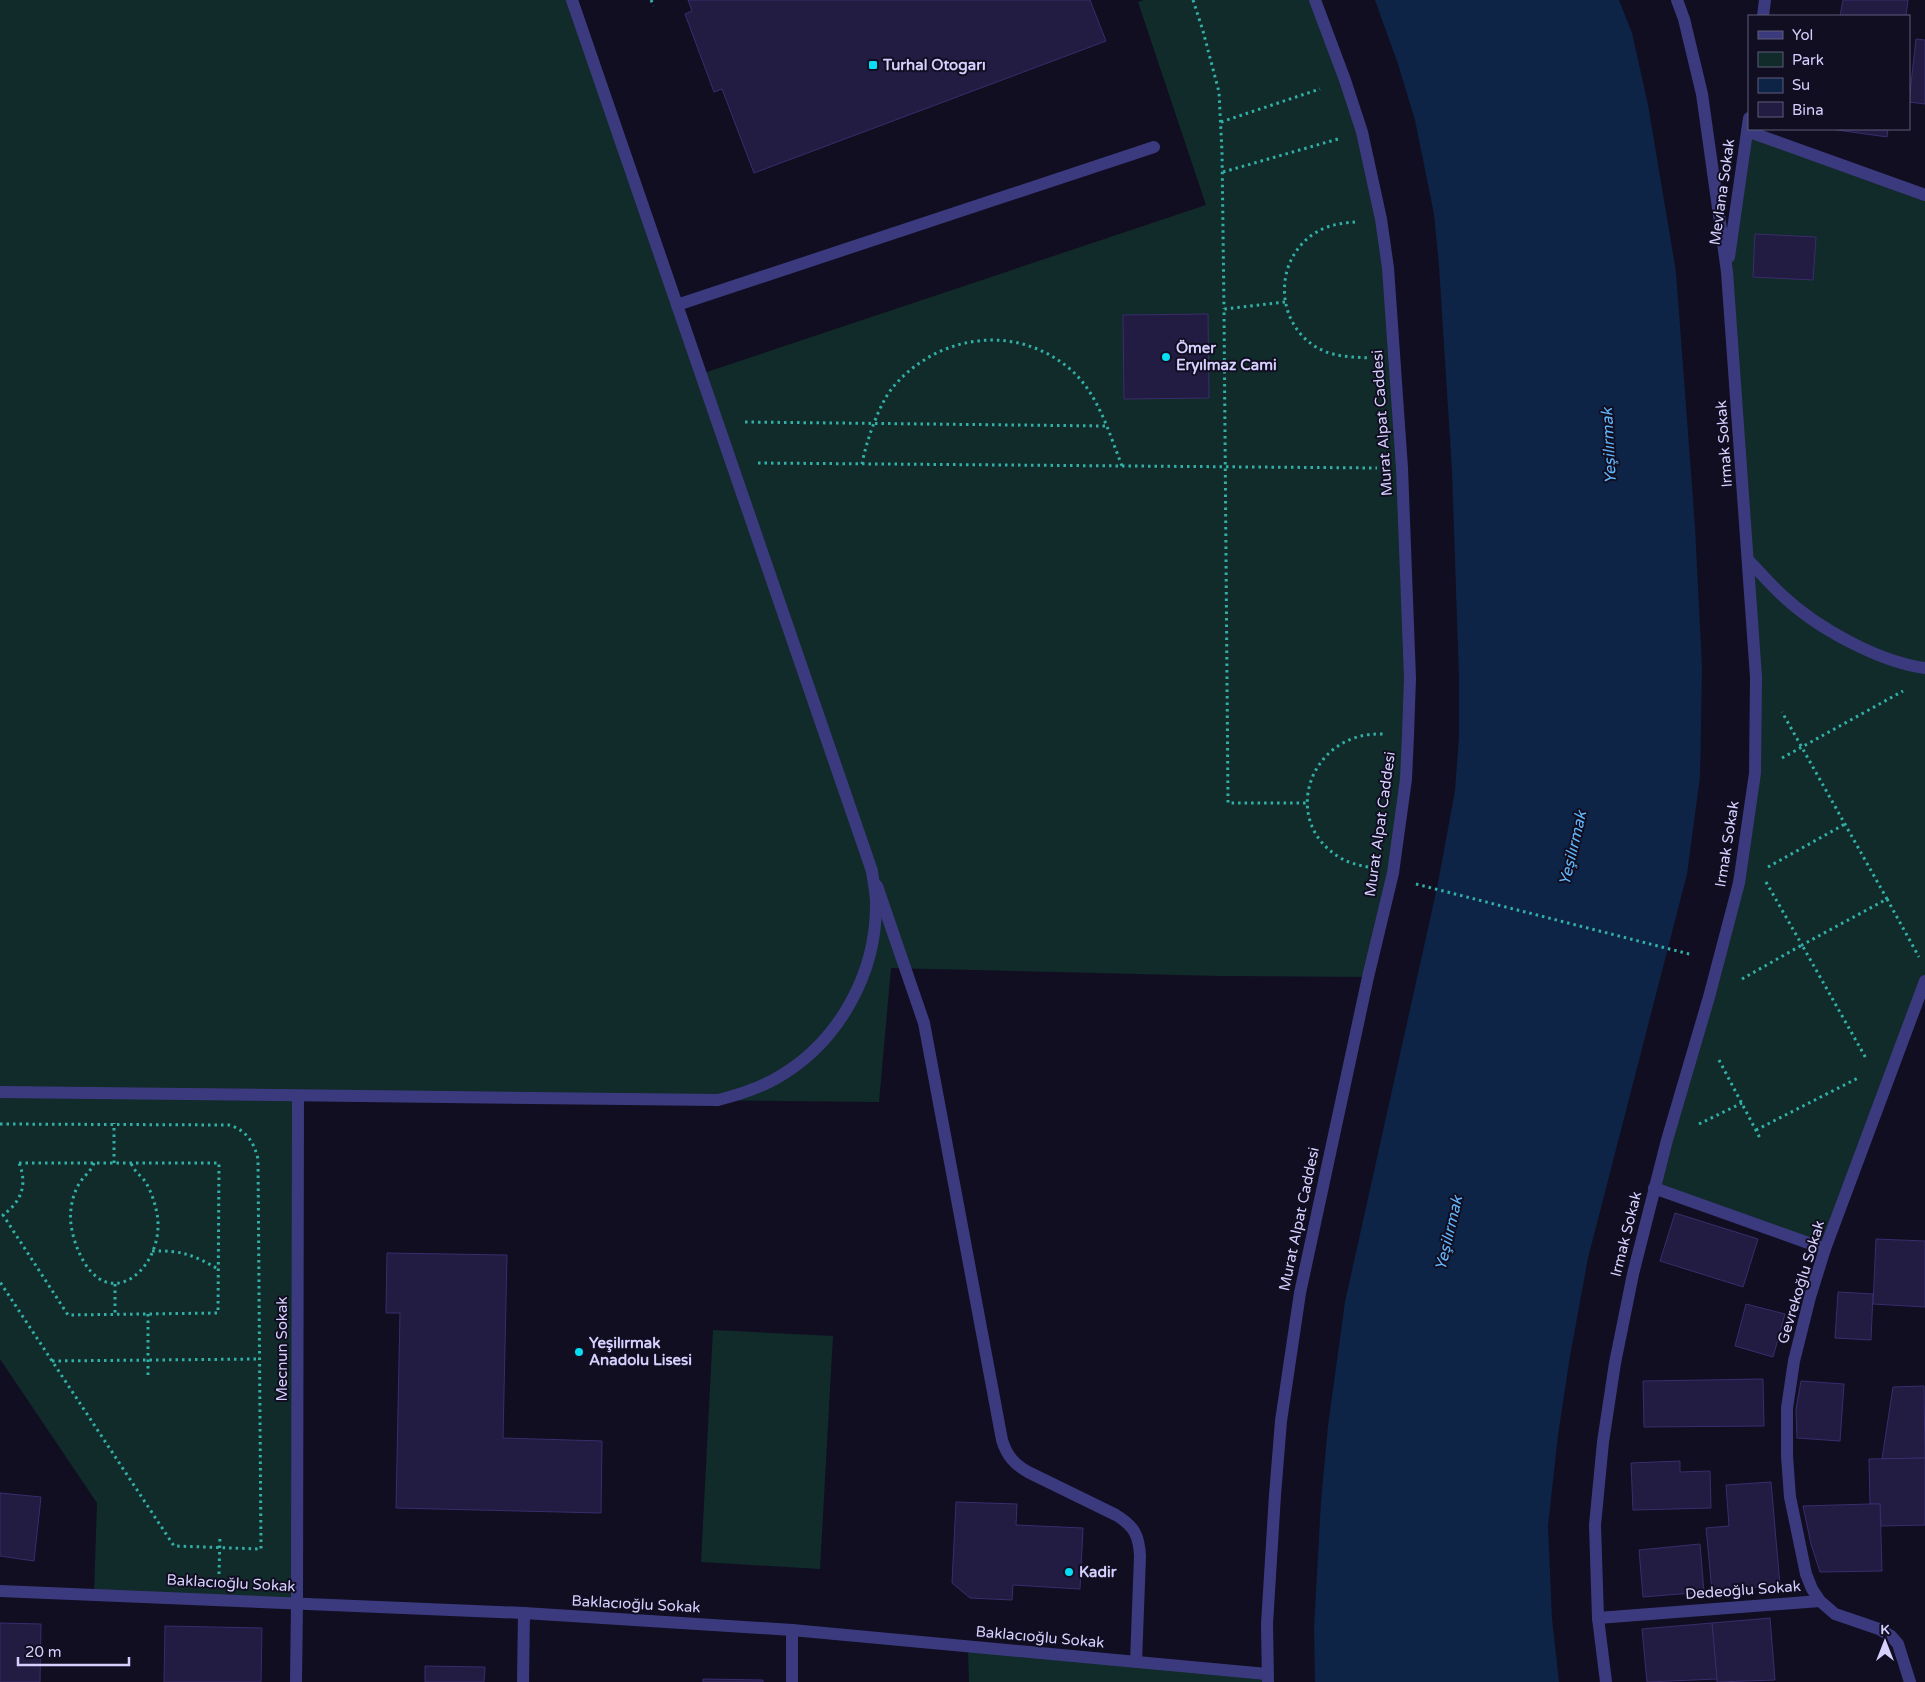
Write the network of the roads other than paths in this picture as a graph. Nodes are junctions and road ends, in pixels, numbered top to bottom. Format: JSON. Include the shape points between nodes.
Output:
{"nodes":[{"id":1,"x":572,"y":0,"type":"edge"},
{"id":2,"x":1315,"y":0,"type":"edge"},
{"id":3,"x":1677,"y":0,"type":"edge"},
{"id":4,"x":1765,"y":0,"type":"edge"},
{"id":5,"x":1763,"y":15,"type":"edge"},
{"id":6,"x":1748,"y":124,"type":"edge"},
{"id":7,"x":1763,"y":130,"type":"edge"},
{"id":8,"x":1154,"y":147,"type":"dead end"},
{"id":9,"x":1925,"y":195,"type":"edge"},
{"id":10,"x":1727,"y":272,"type":"junction"},
{"id":11,"x":677,"y":305,"type":"junction"},
{"id":12,"x":1748,"y":560,"type":"junction"},
{"id":13,"x":1925,"y":668,"type":"edge"},
{"id":14,"x":872,"y":871,"type":"junction"},
{"id":15,"x":1925,"y":981,"type":"edge"},
{"id":16,"x":0,"y":1092,"type":"edge"},
{"id":17,"x":298,"y":1096,"type":"junction"},
{"id":18,"x":1654,"y":1188,"type":"junction"},
{"id":19,"x":1825,"y":1249,"type":"junction"},
{"id":20,"x":0,"y":1591,"type":"edge"},
{"id":21,"x":1820,"y":1601,"type":"junction"},
{"id":22,"x":298,"y":1603,"type":"junction"},
{"id":23,"x":524,"y":1613,"type":"junction"},
{"id":24,"x":1598,"y":1618,"type":"junction"},
{"id":25,"x":792,"y":1630,"type":"junction"},
{"id":26,"x":1136,"y":1662,"type":"junction"},
{"id":27,"x":1268,"y":1678,"type":"edge"},
{"id":28,"x":296,"y":1682,"type":"edge"},
{"id":29,"x":523,"y":1682,"type":"edge"},
{"id":30,"x":792,"y":1682,"type":"edge"},
{"id":31,"x":1606,"y":1682,"type":"edge"},
{"id":32,"x":1910,"y":1682,"type":"edge"}],
"edges":[{"from":1,"to":11,"type":"street"},
{"from":2,"to":27,"type":"street","name":"Murat Alpat Caddesi","via":[[1362,132],[1388,268],[1402,468],[1410,678],[1406,779],[1393,873],[1300,1293],[1281,1421],[1267,1624]]},
{"from":3,"to":10,"type":"street","name":"Irmak Sokak","via":[[1702,94]]},
{"from":4,"to":5,"type":"street"},
{"from":6,"to":10,"type":"street","name":"Mevlana Sokak"},
{"from":7,"to":9,"type":"street"},
{"from":8,"to":11,"type":"street"},
{"from":10,"to":12,"type":"street","name":"Irmak Sokak"},
{"from":11,"to":14,"type":"street"},
{"from":12,"to":13,"type":"street","via":[[1784,597],[1824,627],[1868,651]]},
{"from":12,"to":18,"type":"street","name":"Irmak Sokak","via":[[1756,677],[1755,773],[1739,883]]},
{"from":14,"to":17,"type":"street","via":[[876,901],[874,932],[868,962],[857,991],[842,1017],[801,1062],[748,1092],[718,1100]]},
{"from":14,"to":26,"type":"street","via":[[924,1023],[1002,1440],[1016,1465],[1116,1515],[1135,1531],[1140,1556]]},
{"from":15,"to":19,"type":"street","name":"Gevrekoğlu Sokak"},
{"from":16,"to":17,"type":"street"},
{"from":17,"to":22,"type":"street","name":"Mecnun Sokak"},
{"from":18,"to":19,"type":"street"},
{"from":18,"to":24,"type":"street","name":"Irmak Sokak","via":[[1615,1363],[1603,1442],[1595,1525]]},
{"from":19,"to":21,"type":"street","name":"Gevrekoğlu Sokak","via":[[1794,1361],[1787,1408],[1790,1497],[1806,1574]]},
{"from":20,"to":22,"type":"street","name":"Baklacıoğlu Sokak"},
{"from":21,"to":24,"type":"street","name":"Dedeoğlu Sokak"},
{"from":21,"to":32,"type":"street","name":"Dedeoğlu Sokak","via":[[1835,1614],[1891,1636],[1898,1644]]},
{"from":22,"to":23,"type":"street","name":"Baklacıoğlu Sokak"},
{"from":22,"to":28,"type":"street","name":"Mecnun Sokak"},
{"from":23,"to":25,"type":"street","name":"Baklacıoğlu Sokak"},
{"from":23,"to":29,"type":"street"},
{"from":24,"to":31,"type":"street","name":"Irmak Sokak"},
{"from":25,"to":26,"type":"street","name":"Baklacıoğlu Sokak"},
{"from":25,"to":30,"type":"street"},
{"from":26,"to":27,"type":"street","name":"Baklacıoğlu Sokak"}]}
